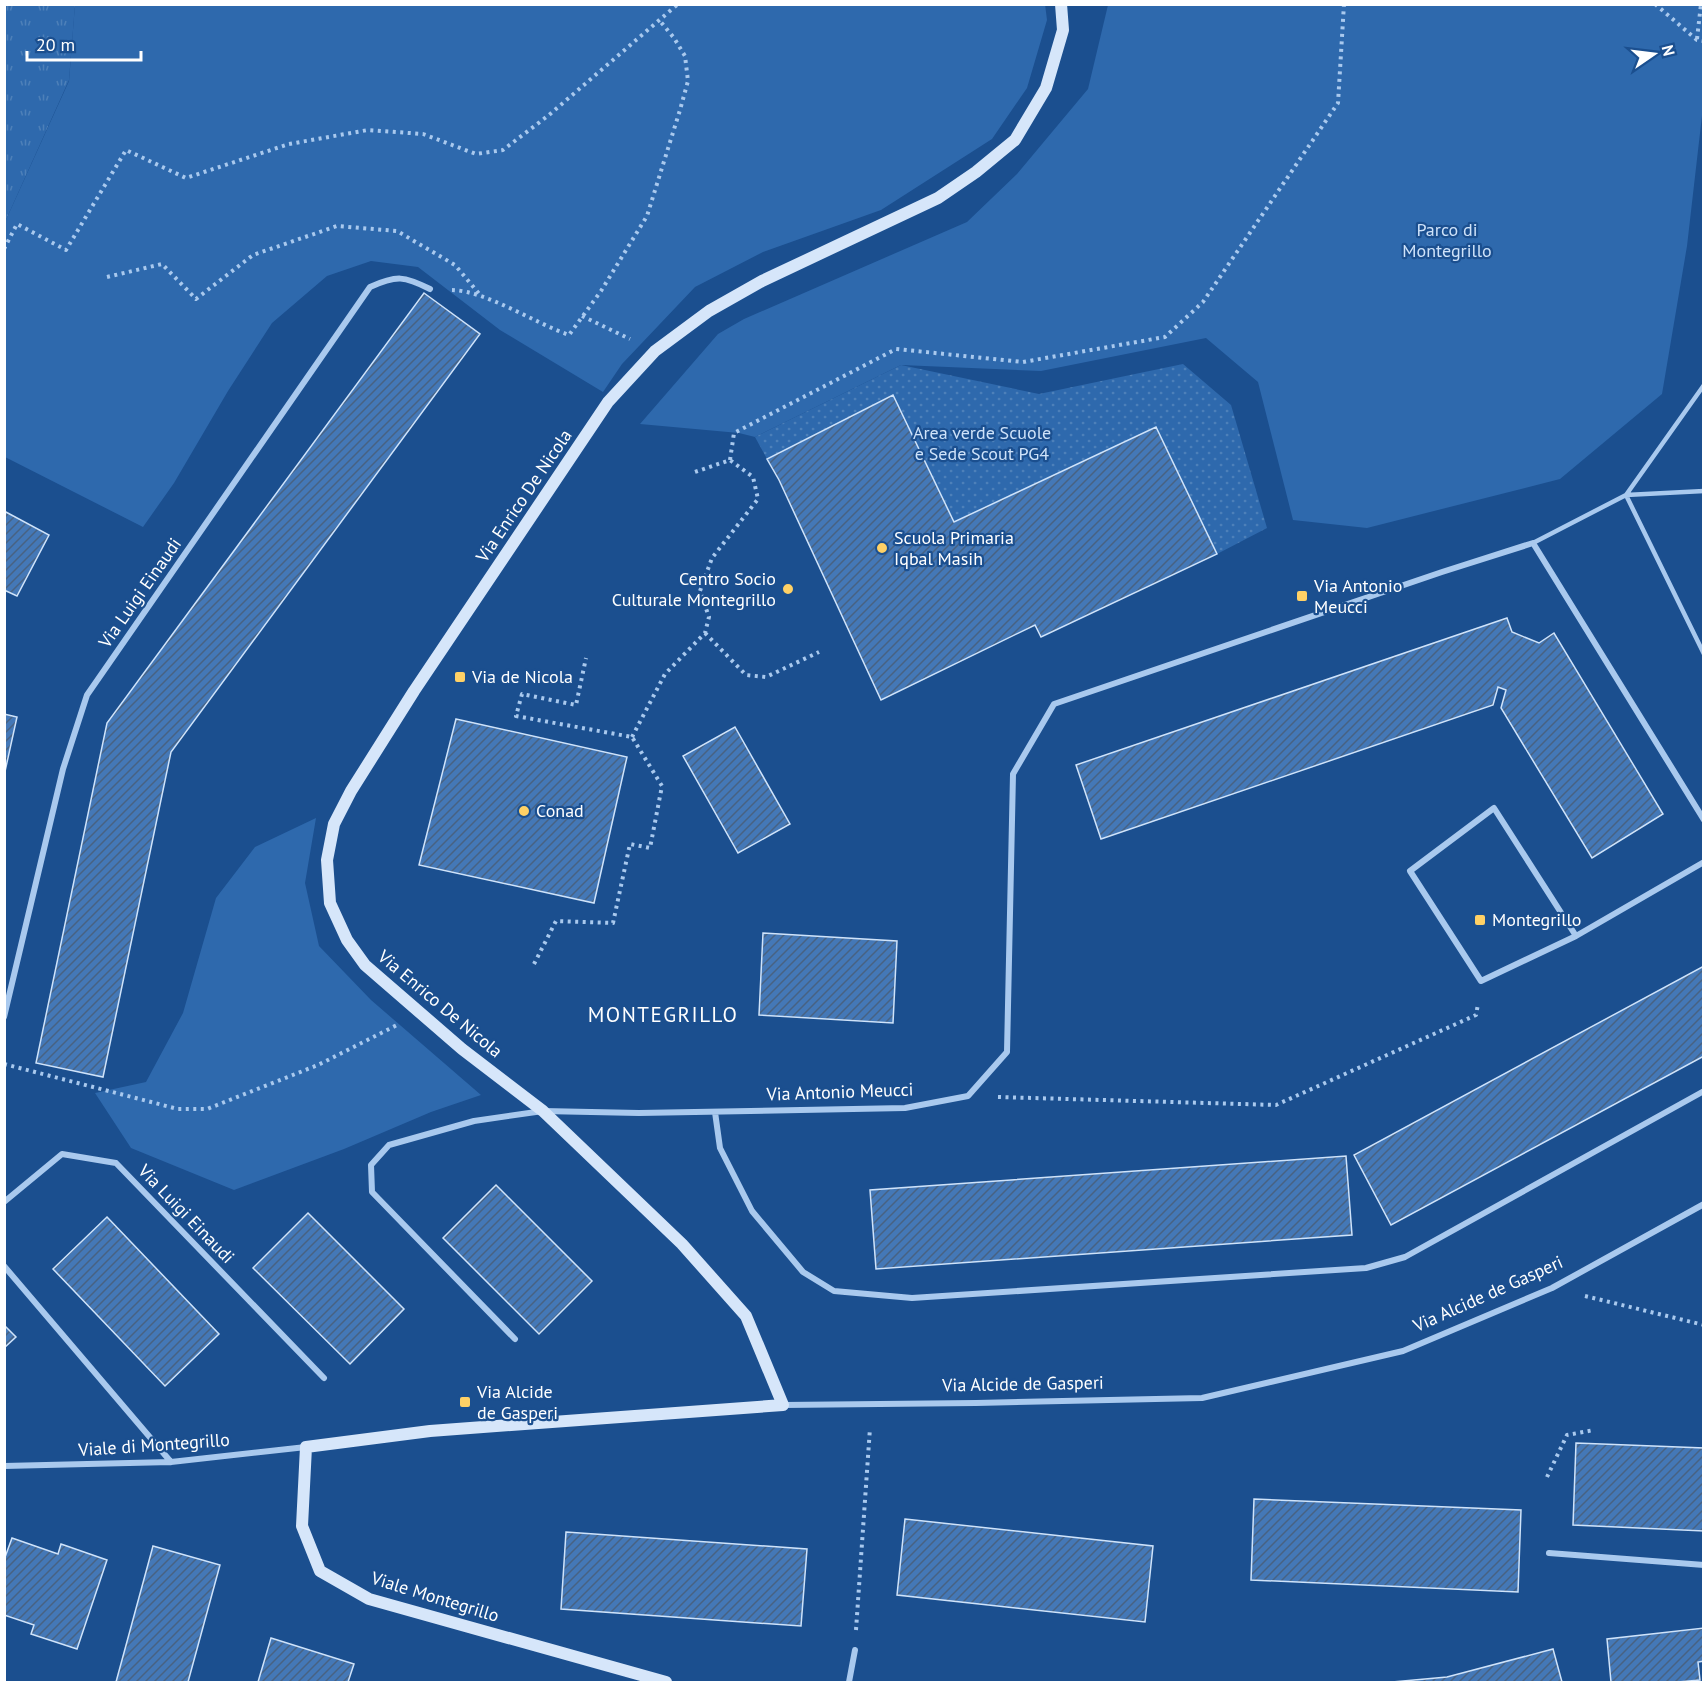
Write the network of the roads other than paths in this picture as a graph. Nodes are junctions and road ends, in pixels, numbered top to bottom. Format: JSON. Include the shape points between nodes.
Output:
{"nodes":[{"id":1,"x":1061,"y":4,"type":"edge"},
{"id":2,"x":430,"y":289,"type":"road end"},
{"id":3,"x":1704,"y":385,"type":"edge"},
{"id":4,"x":1704,"y":490,"type":"edge"},
{"id":5,"x":1626,"y":495,"type":"junction"},
{"id":6,"x":1533,"y":543,"type":"junction"},
{"id":7,"x":1704,"y":654,"type":"edge"},
{"id":8,"x":1704,"y":820,"type":"edge"},
{"id":9,"x":1704,"y":862,"type":"edge"},
{"id":10,"x":1576,"y":936,"type":"junction"},
{"id":11,"x":4,"y":1017,"type":"edge"},
{"id":12,"x":1704,"y":1091,"type":"edge"},
{"id":13,"x":543,"y":1111,"type":"junction"},
{"id":14,"x":715,"y":1112,"type":"junction"},
{"id":15,"x":4,"y":1202,"type":"edge"},
{"id":16,"x":1704,"y":1204,"type":"edge"},
{"id":17,"x":4,"y":1266,"type":"edge"},
{"id":18,"x":515,"y":1339,"type":"dead end"},
{"id":19,"x":324,"y":1378,"type":"dead end"},
{"id":20,"x":783,"y":1405,"type":"junction"},
{"id":21,"x":306,"y":1447,"type":"junction"},
{"id":22,"x":171,"y":1462,"type":"junction"},
{"id":23,"x":4,"y":1466,"type":"edge"},
{"id":24,"x":1549,"y":1552,"type":"dead end"},
{"id":25,"x":1704,"y":1565,"type":"edge"},
{"id":26,"x":855,"y":1650,"type":"road end"},
{"id":27,"x":666,"y":1683,"type":"edge"},
{"id":28,"x":849,"y":1683,"type":"edge"}],
"edges":[{"from":1,"to":13,"type":"street","name":"Via Enrico De Nicola","via":[[1063,30],[1046,88],[1015,140],[938,198],[762,281],[709,311],[655,351],[608,402],[414,691],[334,824],[327,860],[330,903],[347,940],[365,965],[462,1049]]},
{"from":2,"to":11,"type":"street","name":"Via Luigi Einaudi","via":[[409,279],[388,279],[370,287],[87,695],[63,769]]},
{"from":3,"to":5,"type":"lane"},
{"from":4,"to":5,"type":"lane"},
{"from":5,"to":6,"type":"lane"},
{"from":5,"to":7,"type":"lane"},
{"from":6,"to":8,"type":"street"},
{"from":6,"to":14,"type":"street","name":"Via Antonio Meucci","via":[[1054,704],[1013,774],[1007,1052],[968,1096],[905,1108]]},
{"from":9,"to":10,"type":"street"},
{"from":10,"to":10,"type":"street","via":[[1494,808],[1410,871],[1481,981]]},
{"from":12,"to":14,"type":"street","via":[[1406,1257],[1366,1268],[912,1298],[834,1291],[803,1272],[752,1211],[720,1148]]},
{"from":13,"to":14,"type":"street","name":"Via Antonio Meucci"},
{"from":13,"to":18,"type":"street","via":[[474,1121],[389,1145],[371,1165],[372,1192]]},
{"from":13,"to":20,"type":"street","name":"Via Enrico De Nicola","via":[[682,1244],[746,1316]]},
{"from":15,"to":19,"type":"street","name":"Via Luigi Einaudi","via":[[62,1154],[116,1163]]},
{"from":16,"to":20,"type":"street","name":"Via Alcide de Gasperi","via":[[1552,1288],[1403,1351],[1202,1398]]},
{"from":17,"to":22,"type":"street"},
{"from":20,"to":21,"type":"street","name":"Via Alcide de Gasperi","via":[[430,1431]]},
{"from":21,"to":22,"type":"street","name":"Viale di Montegrillo"},
{"from":21,"to":27,"type":"street","name":"Viale Montegrillo","via":[[302,1526],[320,1571],[369,1599]]},
{"from":22,"to":23,"type":"street","name":"Viale di Montegrillo"},
{"from":24,"to":25,"type":"street"},
{"from":26,"to":28,"type":"street"}]}
